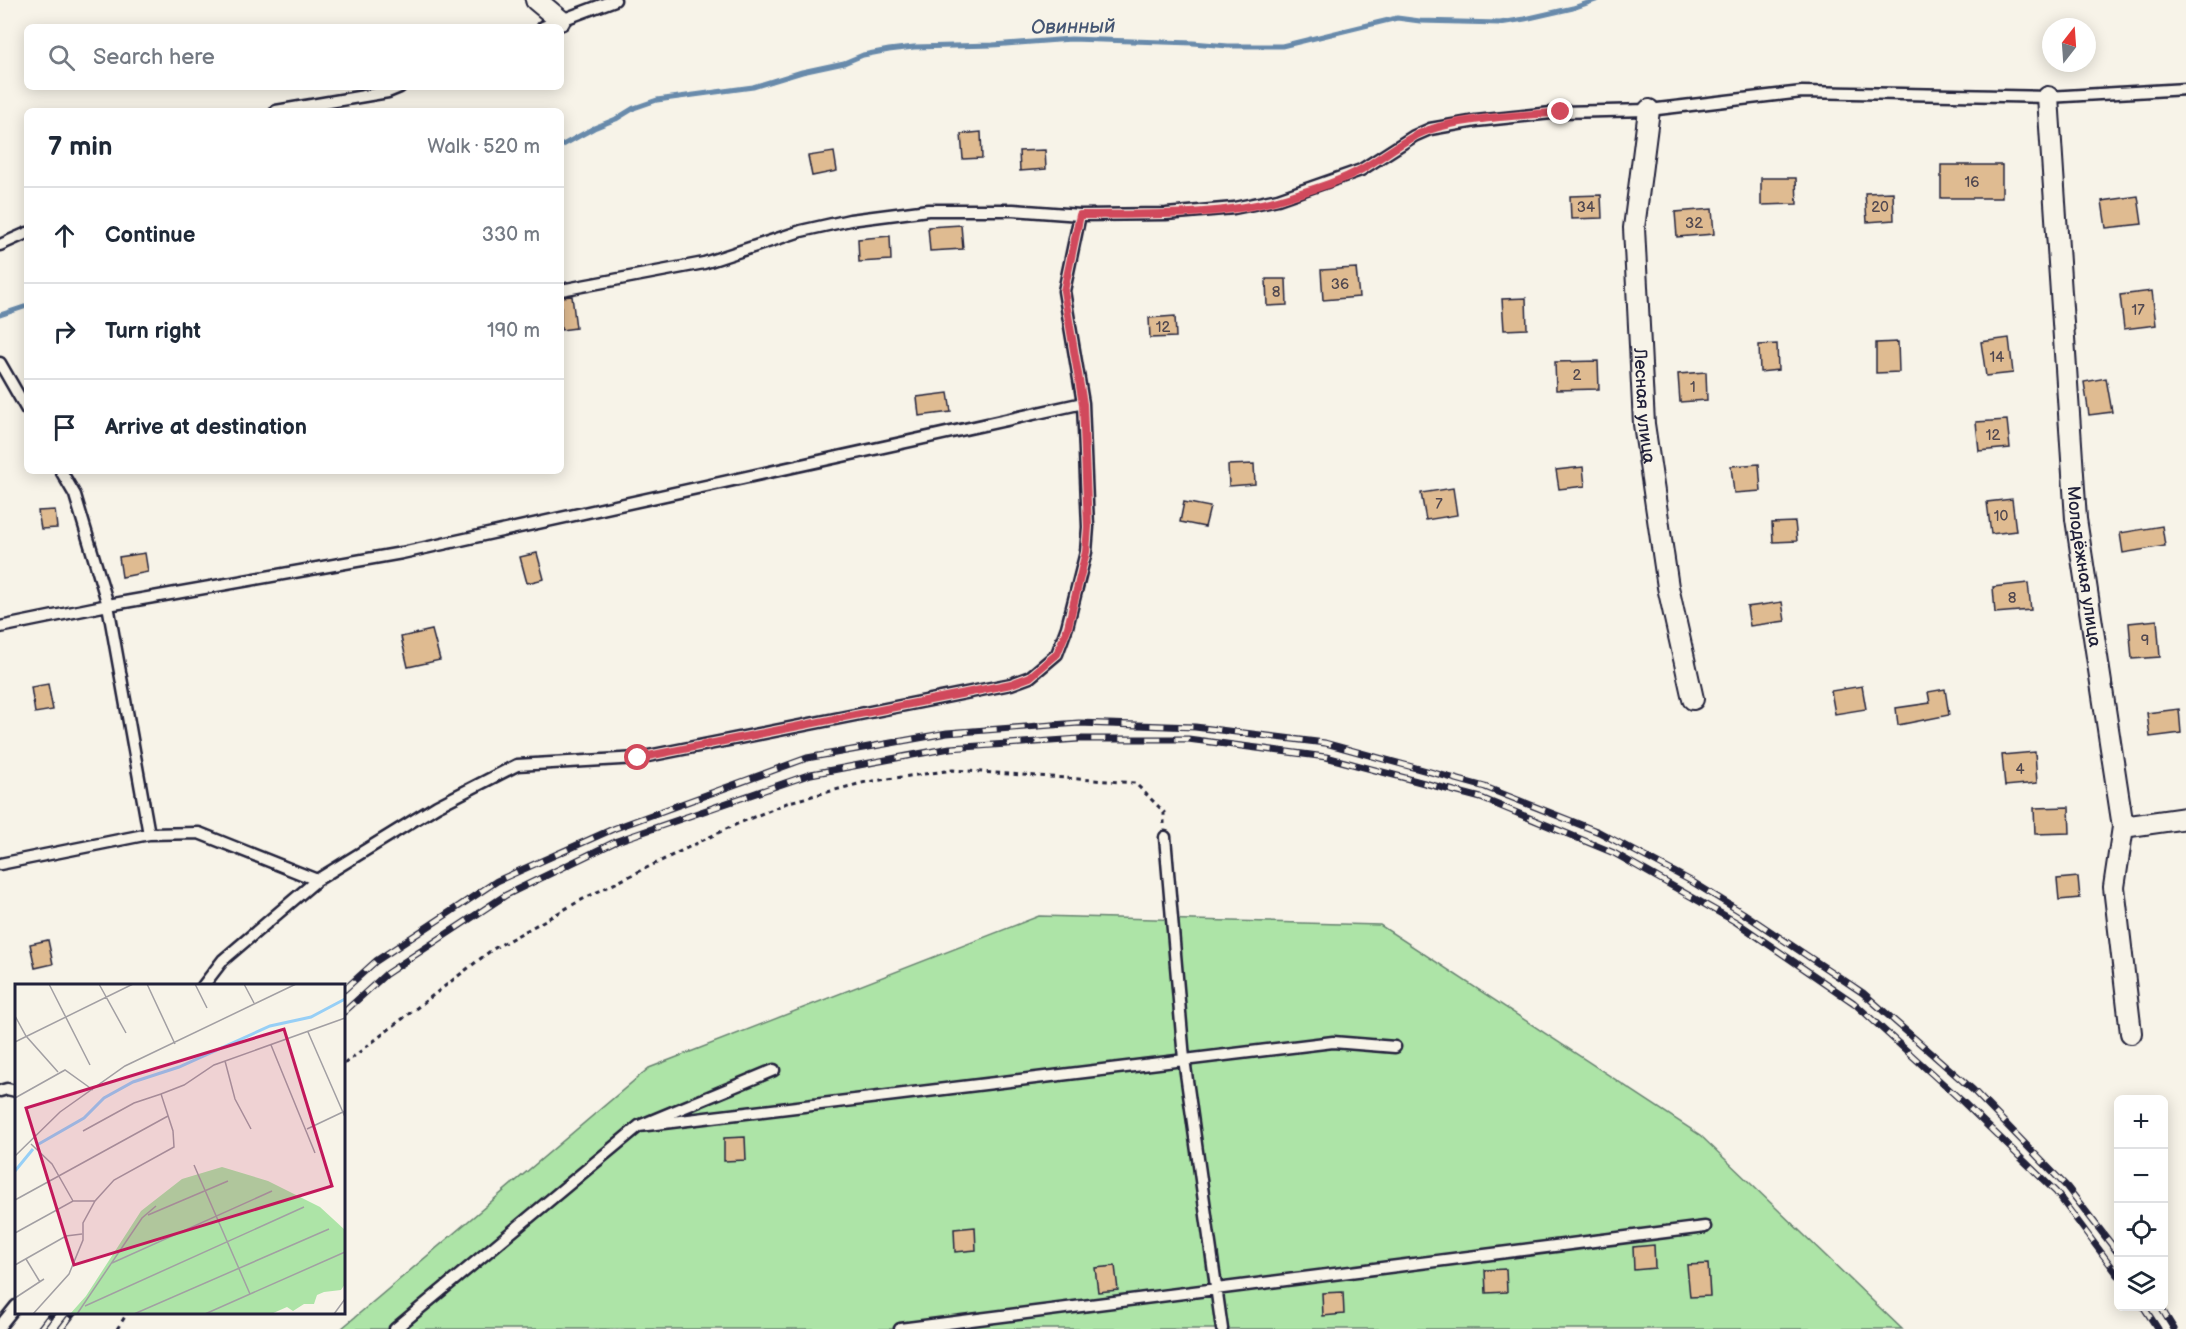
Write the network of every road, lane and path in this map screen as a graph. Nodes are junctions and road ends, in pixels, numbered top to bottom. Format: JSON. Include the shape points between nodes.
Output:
{"nodes":[{"id":1,"x":536,"y":0,"type":"edge"},
{"id":2,"x":615,"y":0,"type":"edge"},
{"id":3,"x":551,"y":24,"type":"edge"},
{"id":4,"x":2186,"y":89,"type":"edge"},
{"id":5,"x":393,"y":90,"type":"edge"},
{"id":6,"x":2048,"y":97,"type":"junction"},
{"id":7,"x":294,"y":108,"type":"edge"},
{"id":8,"x":1649,"y":110,"type":"junction"},
{"id":9,"x":1080,"y":215,"type":"junction"},
{"id":10,"x":24,"y":234,"type":"edge"},
{"id":11,"x":0,"y":245,"type":"edge"},
{"id":12,"x":564,"y":289,"type":"edge"},
{"id":13,"x":0,"y":363,"type":"edge"},
{"id":14,"x":1083,"y":404,"type":"junction"},
{"id":15,"x":24,"y":405,"type":"edge"},
{"id":16,"x":63,"y":474,"type":"edge"},
{"id":17,"x":108,"y":605,"type":"junction"},
{"id":18,"x":0,"y":627,"type":"edge"},
{"id":19,"x":1693,"y":699,"type":"dead end"},
{"id":20,"x":2186,"y":818,"type":"edge"},
{"id":21,"x":2124,"y":827,"type":"junction"},
{"id":22,"x":149,"y":834,"type":"junction"},
{"id":23,"x":1165,"y":837,"type":"joint"},
{"id":24,"x":0,"y":864,"type":"edge"},
{"id":25,"x":317,"y":880,"type":"junction"},
{"id":26,"x":205,"y":984,"type":"edge"},
{"id":27,"x":2131,"y":1033,"type":"dead end"},
{"id":28,"x":1395,"y":1047,"type":"dead end"},
{"id":29,"x":1184,"y":1059,"type":"junction"},
{"id":30,"x":345,"y":1063,"type":"edge"},
{"id":31,"x":774,"y":1070,"type":"dead end"},
{"id":32,"x":0,"y":1090,"type":"edge"},
{"id":33,"x":15,"y":1090,"type":"edge"},
{"id":34,"x":639,"y":1126,"type":"junction"},
{"id":35,"x":1705,"y":1227,"type":"dead end"},
{"id":36,"x":1217,"y":1289,"type":"junction"},
{"id":37,"x":15,"y":1307,"type":"edge"},
{"id":38,"x":127,"y":1314,"type":"edge"},
{"id":39,"x":0,"y":1326,"type":"edge"},
{"id":40,"x":117,"y":1329,"type":"edge"},
{"id":41,"x":395,"y":1329,"type":"edge"},
{"id":42,"x":900,"y":1329,"type":"edge"},
{"id":43,"x":1222,"y":1329,"type":"edge"}],
"edges":[{"from":1,"to":3,"type":"street"},
{"from":2,"to":3,"type":"lane"},
{"from":4,"to":6,"type":"lane"},
{"from":5,"to":7,"type":"lane"},
{"from":6,"to":8,"type":"lane","via":[[1802,92]]},
{"from":6,"to":21,"type":"street","name":"Молодёжная улица","via":[[2076,519]]},
{"from":8,"to":9,"type":"lane","via":[[1561,112],[1430,129],[1361,170],[1278,200],[1166,214]]},
{"from":8,"to":19,"type":"street","name":"Лесная улица","via":[[1634,228],[1644,424],[1668,587]]},
{"from":9,"to":12,"type":"lane","via":[[928,210],[850,220],[801,231],[704,263]]},
{"from":9,"to":14,"type":"lane","via":[[1064,291]]},
{"from":10,"to":11,"type":"lane"},
{"from":13,"to":15,"type":"lane"},
{"from":14,"to":17,"type":"lane","via":[[402,553]]},
{"from":14,"to":25,"type":"lane","via":[[1086,552],[1068,627],[1057,654],[1030,677],[1011,684],[638,758],[518,765],[437,806]]},
{"from":16,"to":17,"type":"lane","via":[[75,495]]},
{"from":17,"to":18,"type":"lane"},
{"from":17,"to":22,"type":"lane"},
{"from":20,"to":21,"type":"street"},
{"from":21,"to":27,"type":"street","name":"Молодёжная улица","via":[[2114,887]]},
{"from":22,"to":24,"type":"lane"},
{"from":22,"to":25,"type":"lane","via":[[199,833]]},
{"from":23,"to":29,"type":"lane"},
{"from":23,"to":30,"type":"path","via":[[1164,812],[1136,783],[953,770],[866,782],[789,802],[585,898],[493,949]]},
{"from":25,"to":26,"type":"lane","via":[[223,960]]},
{"from":28,"to":29,"type":"lane","via":[[1333,1042]]},
{"from":29,"to":34,"type":"lane"},
{"from":29,"to":36,"type":"lane"},
{"from":31,"to":34,"type":"lane"},
{"from":32,"to":33,"type":"lane"},
{"from":34,"to":41,"type":"lane"},
{"from":35,"to":36,"type":"lane"},
{"from":36,"to":42,"type":"lane"},
{"from":36,"to":43,"type":"lane"},
{"from":37,"to":39,"type":"lane"},
{"from":38,"to":40,"type":"path"}]}
